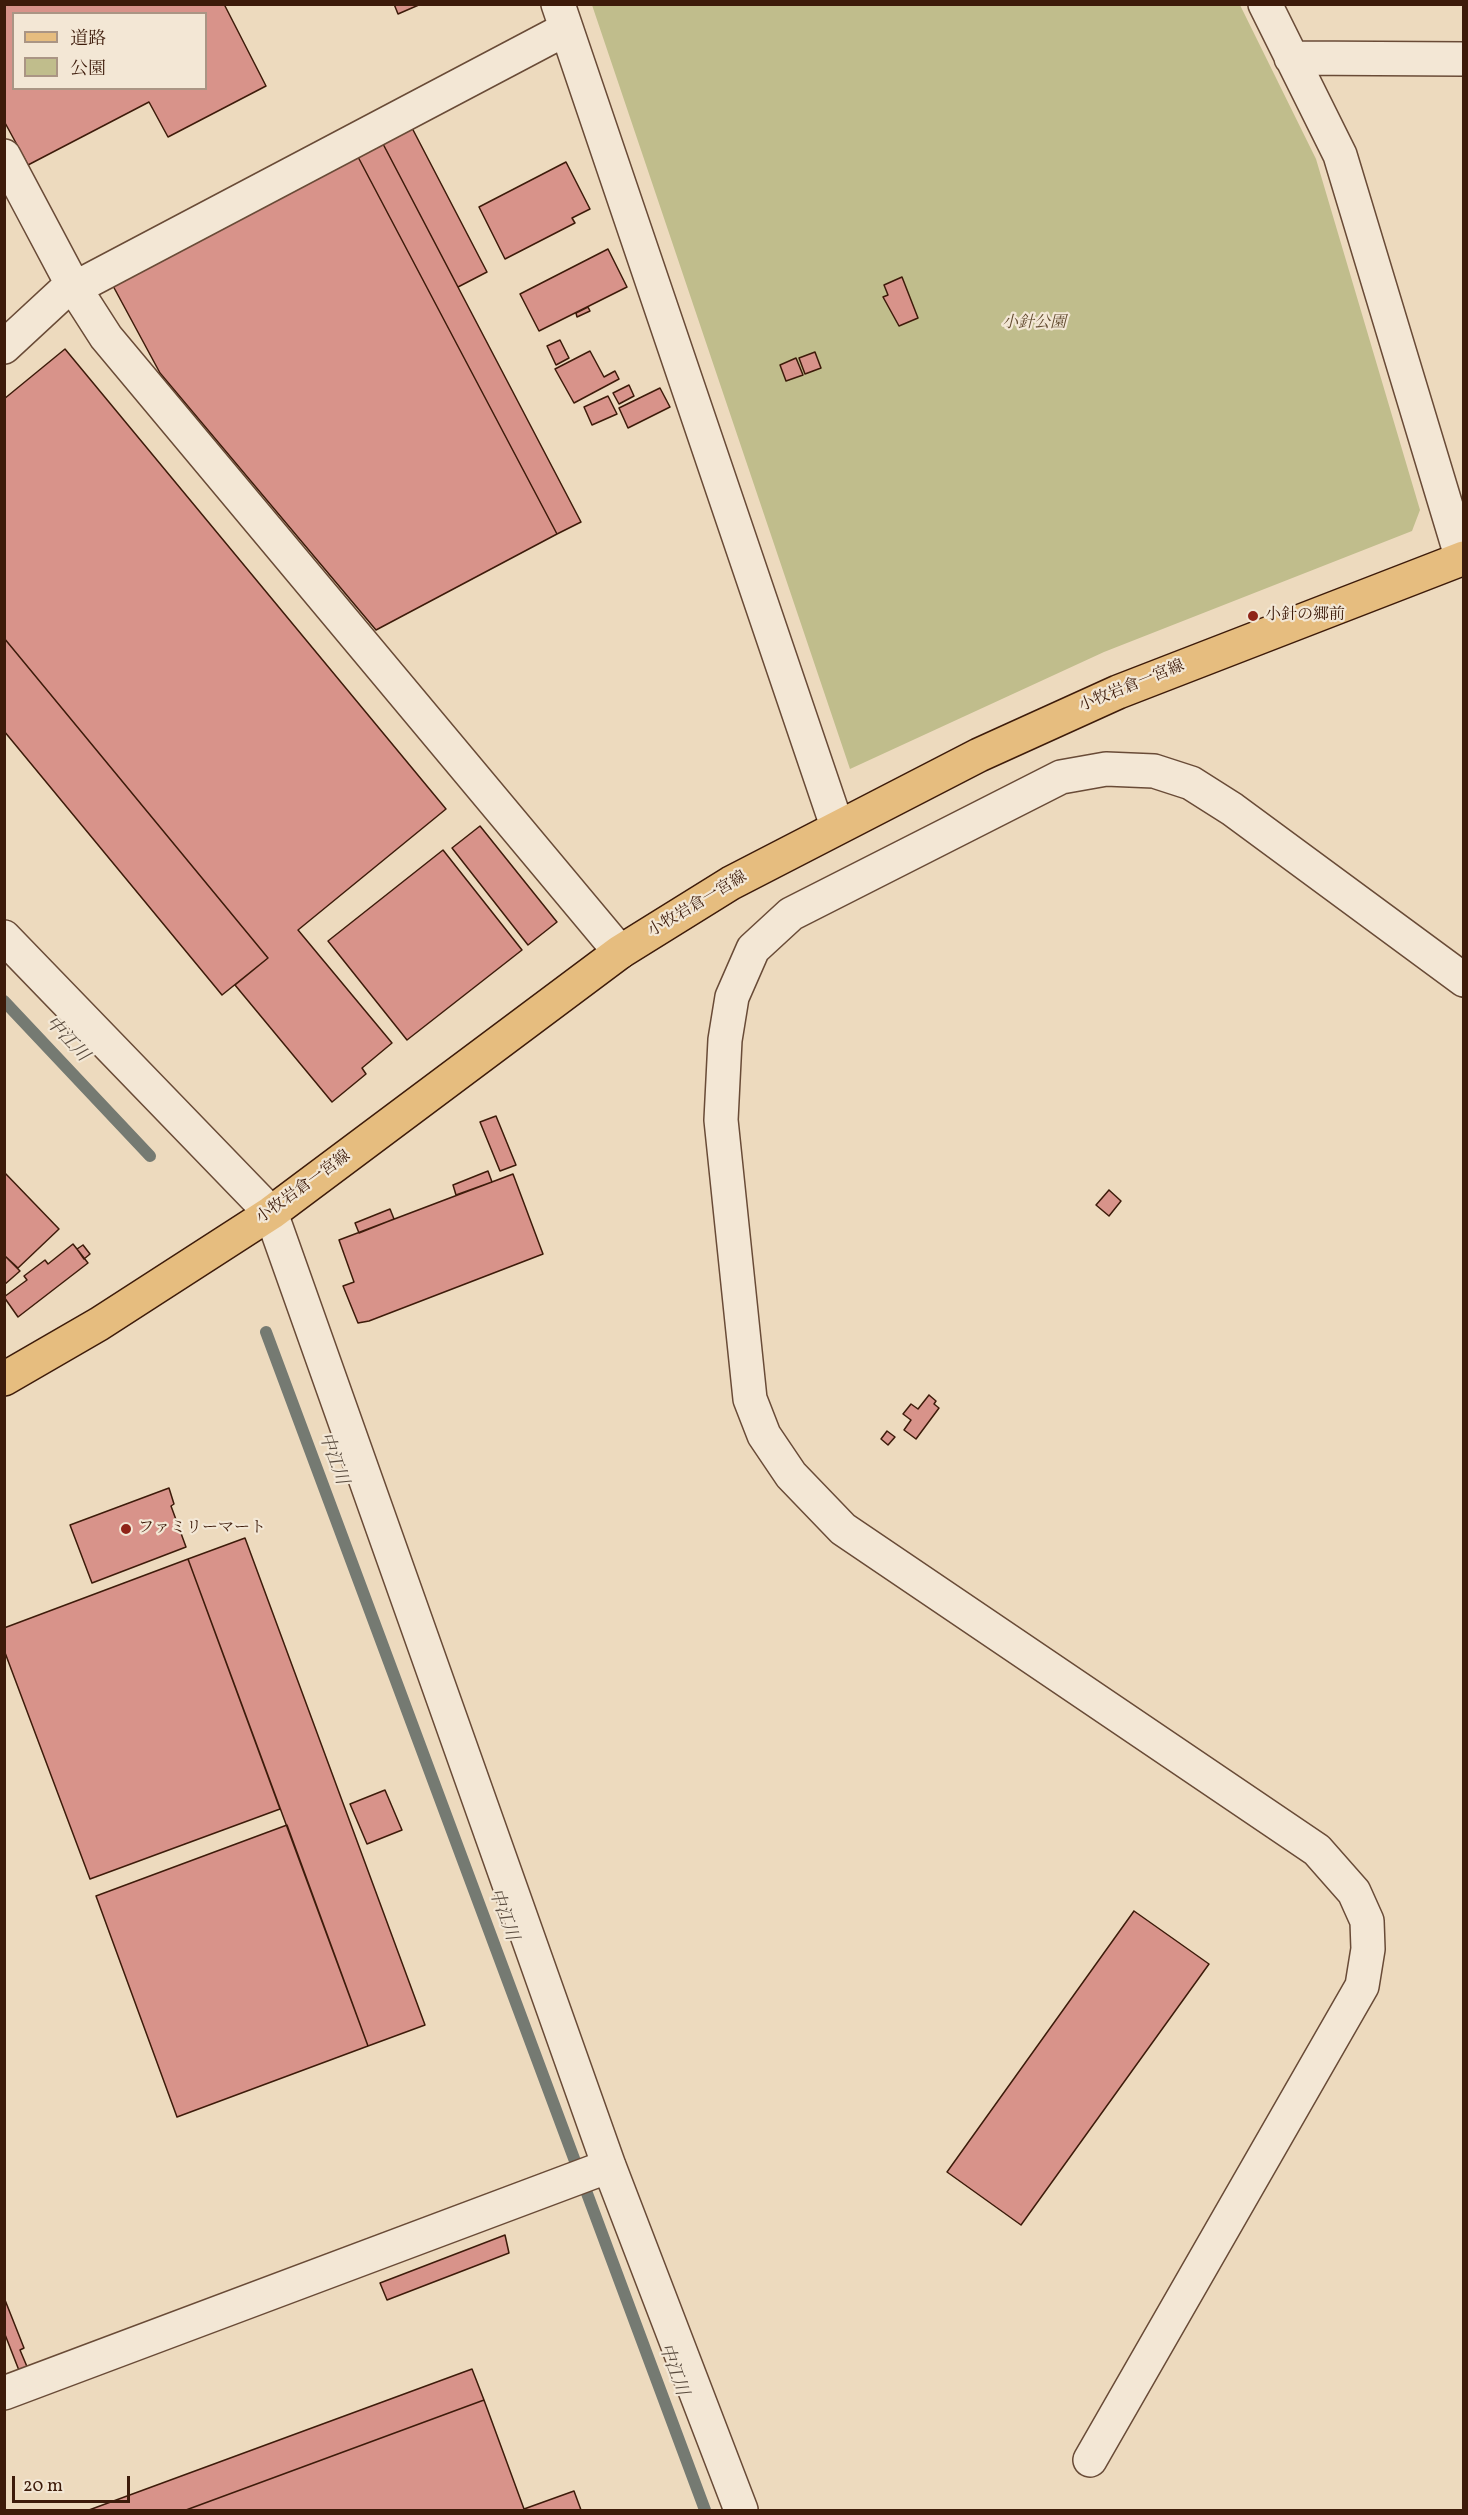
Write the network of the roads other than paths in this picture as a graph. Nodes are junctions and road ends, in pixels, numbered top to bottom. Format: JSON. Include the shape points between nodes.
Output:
{"nodes":[{"id":1,"x":1265,"y":4,"type":"edge"},
{"id":2,"x":562,"y":17,"type":"edge"},
{"id":3,"x":1291,"y":58,"type":"junction"},
{"id":4,"x":1464,"y":59,"type":"edge"},
{"id":5,"x":4,"y":156,"type":"edge"},
{"id":6,"x":73,"y":286,"type":"junction"},
{"id":7,"x":4,"y":347,"type":"edge"},
{"id":8,"x":1463,"y":558,"type":"edge"},
{"id":9,"x":837,"y":826,"type":"junction"},
{"id":10,"x":4,"y":937,"type":"edge"},
{"id":11,"x":620,"y":952,"type":"junction"},
{"id":12,"x":1464,"y":980,"type":"edge"},
{"id":13,"x":271,"y":1213,"type":"junction"},
{"id":14,"x":4,"y":1379,"type":"edge"},
{"id":15,"x":606,"y":2167,"type":"junction"},
{"id":16,"x":4,"y":2393,"type":"edge"},
{"id":17,"x":1090,"y":2460,"type":"dead end"},
{"id":18,"x":741,"y":2511,"type":"edge"}],
"edges":[{"from":1,"to":3,"type":"street"},
{"from":2,"to":6,"type":"street"},
{"from":2,"to":9,"type":"street"},
{"from":3,"to":4,"type":"street"},
{"from":3,"to":8,"type":"street","via":[[1340,155]]},
{"from":5,"to":6,"type":"street"},
{"from":6,"to":7,"type":"street"},
{"from":6,"to":11,"type":"street","via":[[106,337]]},
{"from":8,"to":9,"type":"main road","name":"小牧岩倉一宮線","via":[[1118,692]]},
{"from":9,"to":11,"type":"main road","name":"小牧岩倉一宮線","via":[[731,883]]},
{"from":10,"to":13,"type":"street"},
{"from":11,"to":13,"type":"main road","name":"小牧岩倉一宮線"},
{"from":12,"to":17,"type":"street","via":[[1191,783],[1154,771],[1107,769],[1061,777],[792,914],[753,949],[732,997],[725,1040],[721,1120],[750,1400],[764,1435],[791,1474],[843,1529],[1317,1850],[1354,1892],[1367,1921],[1368,1949],[1362,1986]]},
{"from":13,"to":14,"type":"main road","name":"小牧岩倉一宮線","via":[[99,1324]]},
{"from":13,"to":15,"type":"street"},
{"from":15,"to":16,"type":"street"},
{"from":15,"to":18,"type":"street"}]}
